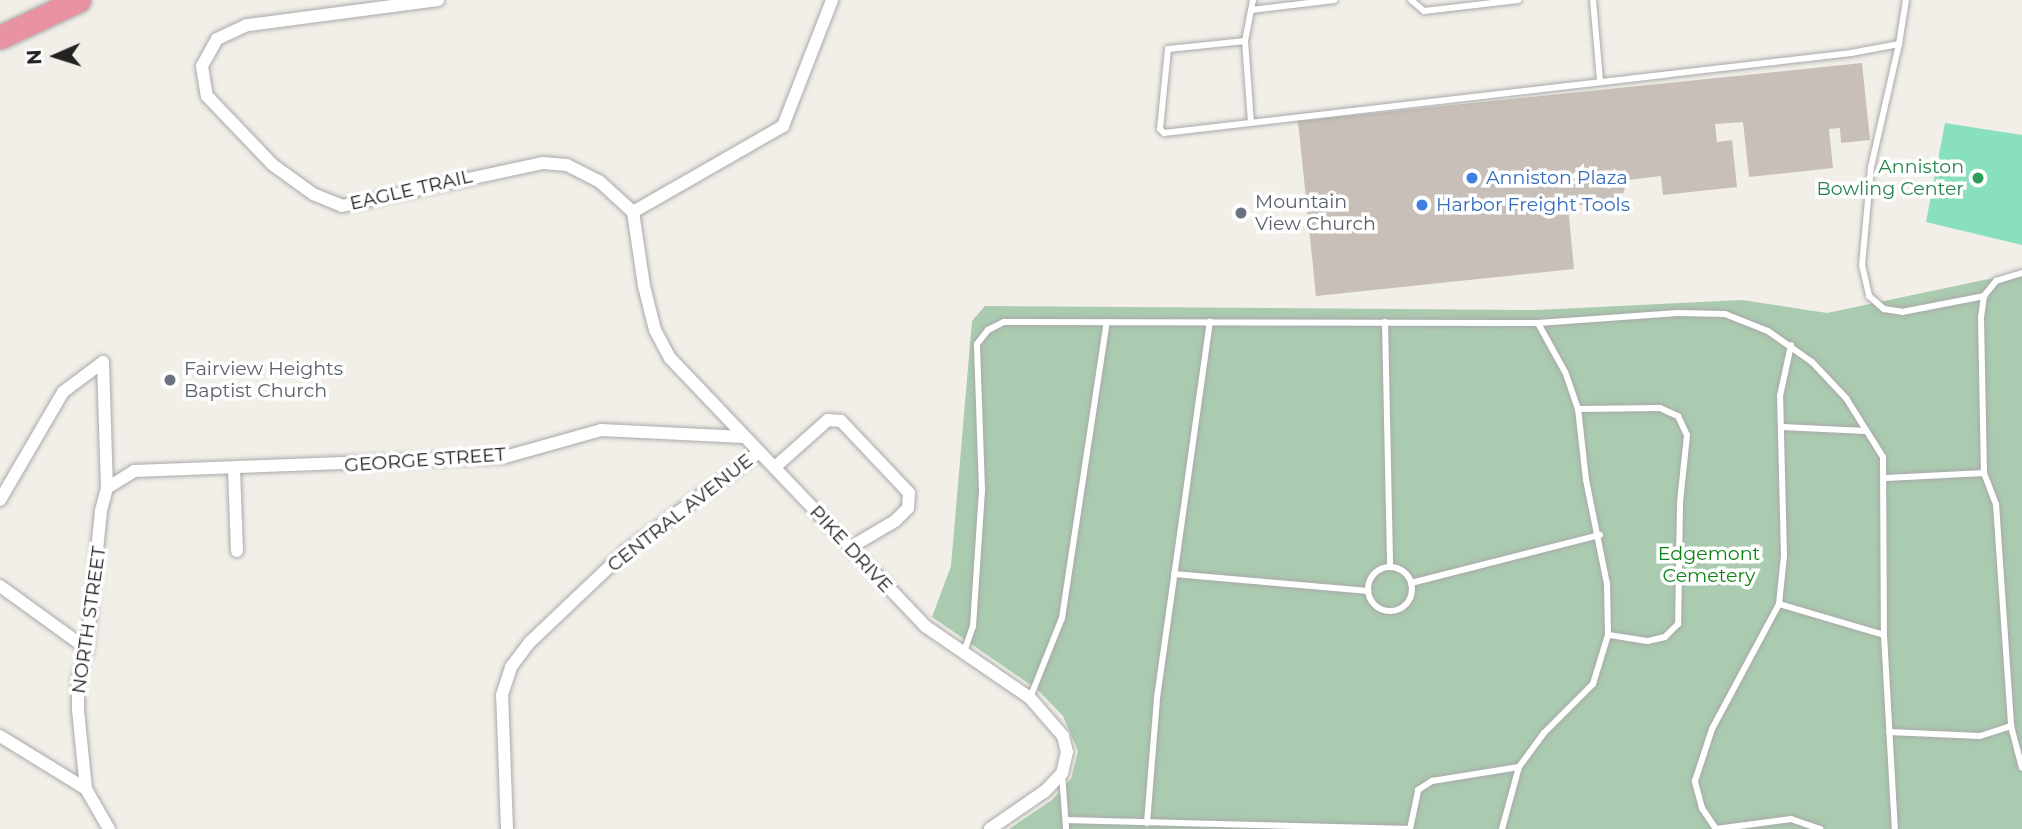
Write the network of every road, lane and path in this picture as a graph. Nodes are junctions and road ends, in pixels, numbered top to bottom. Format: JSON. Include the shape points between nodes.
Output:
{"nodes":[{"id":1,"x":79,"y":0,"type":"edge"},
{"id":2,"x":438,"y":0,"type":"edge"},
{"id":3,"x":832,"y":0,"type":"edge"},
{"id":4,"x":1252,"y":0,"type":"edge"},
{"id":5,"x":1334,"y":0,"type":"edge"},
{"id":6,"x":1411,"y":0,"type":"edge"},
{"id":7,"x":1518,"y":0,"type":"edge"},
{"id":8,"x":1593,"y":0,"type":"edge"},
{"id":9,"x":1906,"y":0,"type":"edge"},
{"id":10,"x":1454,"y":4,"type":"edge"},
{"id":11,"x":1251,"y":10,"type":"junction"},
{"id":12,"x":0,"y":37,"type":"edge"},
{"id":13,"x":1245,"y":41,"type":"junction"},
{"id":14,"x":1899,"y":44,"type":"junction"},
{"id":15,"x":1600,"y":80,"type":"junction"},
{"id":16,"x":1251,"y":122,"type":"junction"},
{"id":17,"x":633,"y":212,"type":"junction"},
{"id":18,"x":2022,"y":273,"type":"edge"},
{"id":19,"x":1983,"y":296,"type":"junction"},
{"id":20,"x":1107,"y":322,"type":"junction"},
{"id":21,"x":1210,"y":322,"type":"junction"},
{"id":22,"x":1385,"y":322,"type":"junction"},
{"id":23,"x":1538,"y":323,"type":"junction"},
{"id":24,"x":1791,"y":345,"type":"junction"},
{"id":25,"x":1578,"y":409,"type":"junction"},
{"id":26,"x":1782,"y":427,"type":"junction"},
{"id":27,"x":1866,"y":432,"type":"junction"},
{"id":28,"x":744,"y":438,"type":"junction"},
{"id":29,"x":758,"y":453,"type":"junction"},
{"id":30,"x":775,"y":467,"type":"junction"},
{"id":31,"x":234,"y":469,"type":"junction"},
{"id":32,"x":1984,"y":473,"type":"junction"},
{"id":33,"x":1886,"y":478,"type":"junction"},
{"id":34,"x":107,"y":488,"type":"junction"},
{"id":35,"x":0,"y":500,"type":"edge"},
{"id":36,"x":1600,"y":535,"type":"junction"},
{"id":37,"x":849,"y":548,"type":"junction"},
{"id":38,"x":237,"y":551,"type":"dead end"},
{"id":39,"x":1390,"y":567,"type":"junction"},
{"id":40,"x":1174,"y":574,"type":"junction"},
{"id":41,"x":1411,"y":583,"type":"junction"},
{"id":42,"x":0,"y":586,"type":"edge"},
{"id":43,"x":1368,"y":591,"type":"junction"},
{"id":44,"x":1779,"y":604,"type":"junction"},
{"id":45,"x":1608,"y":635,"type":"junction"},
{"id":46,"x":1884,"y":635,"type":"junction"},
{"id":47,"x":88,"y":649,"type":"junction"},
{"id":48,"x":964,"y":653,"type":"junction"},
{"id":49,"x":1031,"y":698,"type":"junction"},
{"id":50,"x":2011,"y":726,"type":"junction"},
{"id":51,"x":1889,"y":732,"type":"junction"},
{"id":52,"x":0,"y":736,"type":"edge"},
{"id":53,"x":1519,"y":767,"type":"junction"},
{"id":54,"x":2022,"y":768,"type":"edge"},
{"id":55,"x":1062,"y":773,"type":"junction"},
{"id":56,"x":86,"y":789,"type":"junction"},
{"id":57,"x":1067,"y":820,"type":"junction"},
{"id":58,"x":1147,"y":823,"type":"junction"},
{"id":59,"x":109,"y":829,"type":"edge"},
{"id":60,"x":507,"y":829,"type":"edge"},
{"id":61,"x":990,"y":829,"type":"edge"},
{"id":62,"x":1066,"y":829,"type":"edge"},
{"id":63,"x":1409,"y":829,"type":"edge"},
{"id":64,"x":1502,"y":829,"type":"edge"},
{"id":65,"x":1716,"y":829,"type":"edge"},
{"id":66,"x":1820,"y":829,"type":"edge"},
{"id":67,"x":1895,"y":829,"type":"edge"}],
"edges":[{"from":1,"to":12,"type":"highway"},
{"from":2,"to":17,"type":"street","name":"EAGLE TRAIL","via":[[247,24],[217,39],[202,66],[207,96],[273,165],[313,194],[342,206],[543,163],[567,164],[599,181]]},
{"from":3,"to":17,"type":"street","via":[[783,126]]},
{"from":4,"to":11,"type":"lane"},
{"from":5,"to":11,"type":"lane"},
{"from":6,"to":10,"type":"lane","via":[[1424,10]]},
{"from":7,"to":10,"type":"lane"},
{"from":8,"to":15,"type":"lane"},
{"from":9,"to":14,"type":"lane"},
{"from":11,"to":13,"type":"lane"},
{"from":13,"to":16,"type":"lane"},
{"from":13,"to":16,"type":"lane","via":[[1168,49],[1160,129],[1164,134]]},
{"from":14,"to":15,"type":"lane"},
{"from":14,"to":19,"type":"lane","via":[[1871,167],[1862,265],[1869,296],[1884,309],[1902,312]]},
{"from":15,"to":16,"type":"lane"},
{"from":17,"to":28,"type":"street","name":"PIKE DRIVE","via":[[655,330],[670,358]]},
{"from":18,"to":19,"type":"lane","via":[[1996,281]]},
{"from":19,"to":32,"type":"lane"},
{"from":20,"to":21,"type":"lane"},
{"from":20,"to":48,"type":"lane","via":[[1022,319],[988,330],[978,344],[979,567],[973,626]]},
{"from":20,"to":49,"type":"lane","via":[[1062,618]]},
{"from":21,"to":22,"type":"lane"},
{"from":21,"to":40,"type":"lane"},
{"from":22,"to":23,"type":"lane"},
{"from":22,"to":39,"type":"lane"},
{"from":23,"to":24,"type":"lane","via":[[1725,314]]},
{"from":23,"to":25,"type":"lane","via":[[1565,372]]},
{"from":24,"to":26,"type":"lane","via":[[1782,370]]},
{"from":24,"to":27,"type":"lane","via":[[1846,398]]},
{"from":25,"to":36,"type":"lane","via":[[1587,481]]},
{"from":25,"to":45,"type":"lane","via":[[1660,408],[1678,416],[1687,435],[1680,490],[1678,624],[1665,638],[1647,642]]},
{"from":26,"to":27,"type":"lane"},
{"from":26,"to":44,"type":"lane","via":[[1784,556]]},
{"from":27,"to":33,"type":"lane","via":[[1883,457]]},
{"from":28,"to":29,"type":"street","name":"PIKE DRIVE"},
{"from":28,"to":31,"type":"street","name":"GEORGE STREET","via":[[647,429],[601,430],[505,457]]},
{"from":29,"to":30,"type":"street","name":"PIKE DRIVE"},
{"from":29,"to":60,"type":"street","name":"CENTRAL AVENUE","via":[[626,551],[530,642],[511,667],[502,695]]},
{"from":30,"to":37,"type":"street","name":"PIKE DRIVE"},
{"from":30,"to":37,"type":"street","via":[[828,420],[841,421],[909,493],[908,508],[895,521]]},
{"from":31,"to":34,"type":"street","name":"GEORGE STREET","via":[[134,471]]},
{"from":31,"to":38,"type":"street"},
{"from":32,"to":33,"type":"lane"},
{"from":32,"to":50,"type":"lane","via":[[1996,504],[2001,544]]},
{"from":33,"to":46,"type":"lane"},
{"from":34,"to":35,"type":"street","name":"NORTH STREET","via":[[103,362],[63,392]]},
{"from":34,"to":47,"type":"street","name":"NORTH STREET"},
{"from":36,"to":41,"type":"lane"},
{"from":36,"to":45,"type":"lane"},
{"from":37,"to":48,"type":"street","name":"PIKE DRIVE","via":[[925,626]]},
{"from":39,"to":41,"type":"lane","via":[[1404,572]]},
{"from":39,"to":43,"type":"lane","via":[[1371,577]]},
{"from":40,"to":43,"type":"lane"},
{"from":40,"to":58,"type":"lane","via":[[1157,698]]},
{"from":41,"to":43,"type":"lane","via":[[1406,604],[1394,611],[1374,604]]},
{"from":42,"to":47,"type":"street"},
{"from":44,"to":46,"type":"lane"},
{"from":44,"to":65,"type":"lane","via":[[1701,758],[1695,781],[1702,808]]},
{"from":45,"to":53,"type":"lane","via":[[1593,684],[1544,733]]},
{"from":46,"to":51,"type":"lane"},
{"from":47,"to":56,"type":"street","name":"NORTH STREET","via":[[78,679]]},
{"from":48,"to":49,"type":"street","name":"PIKE DRIVE"},
{"from":49,"to":55,"type":"street","name":"PIKE DRIVE","via":[[1063,736],[1067,752]]},
{"from":50,"to":51,"type":"lane","via":[[1980,736]]},
{"from":50,"to":54,"type":"lane"},
{"from":51,"to":67,"type":"lane"},
{"from":52,"to":56,"type":"street"},
{"from":53,"to":63,"type":"lane","via":[[1432,781],[1418,790]]},
{"from":53,"to":64,"type":"lane"},
{"from":55,"to":57,"type":"lane"},
{"from":55,"to":61,"type":"street","via":[[1045,791]]},
{"from":56,"to":59,"type":"street","name":"NORTH STREET"},
{"from":57,"to":58,"type":"lane"},
{"from":57,"to":62,"type":"lane"},
{"from":58,"to":63,"type":"lane"},
{"from":65,"to":66,"type":"lane","via":[[1791,820]]}]}
